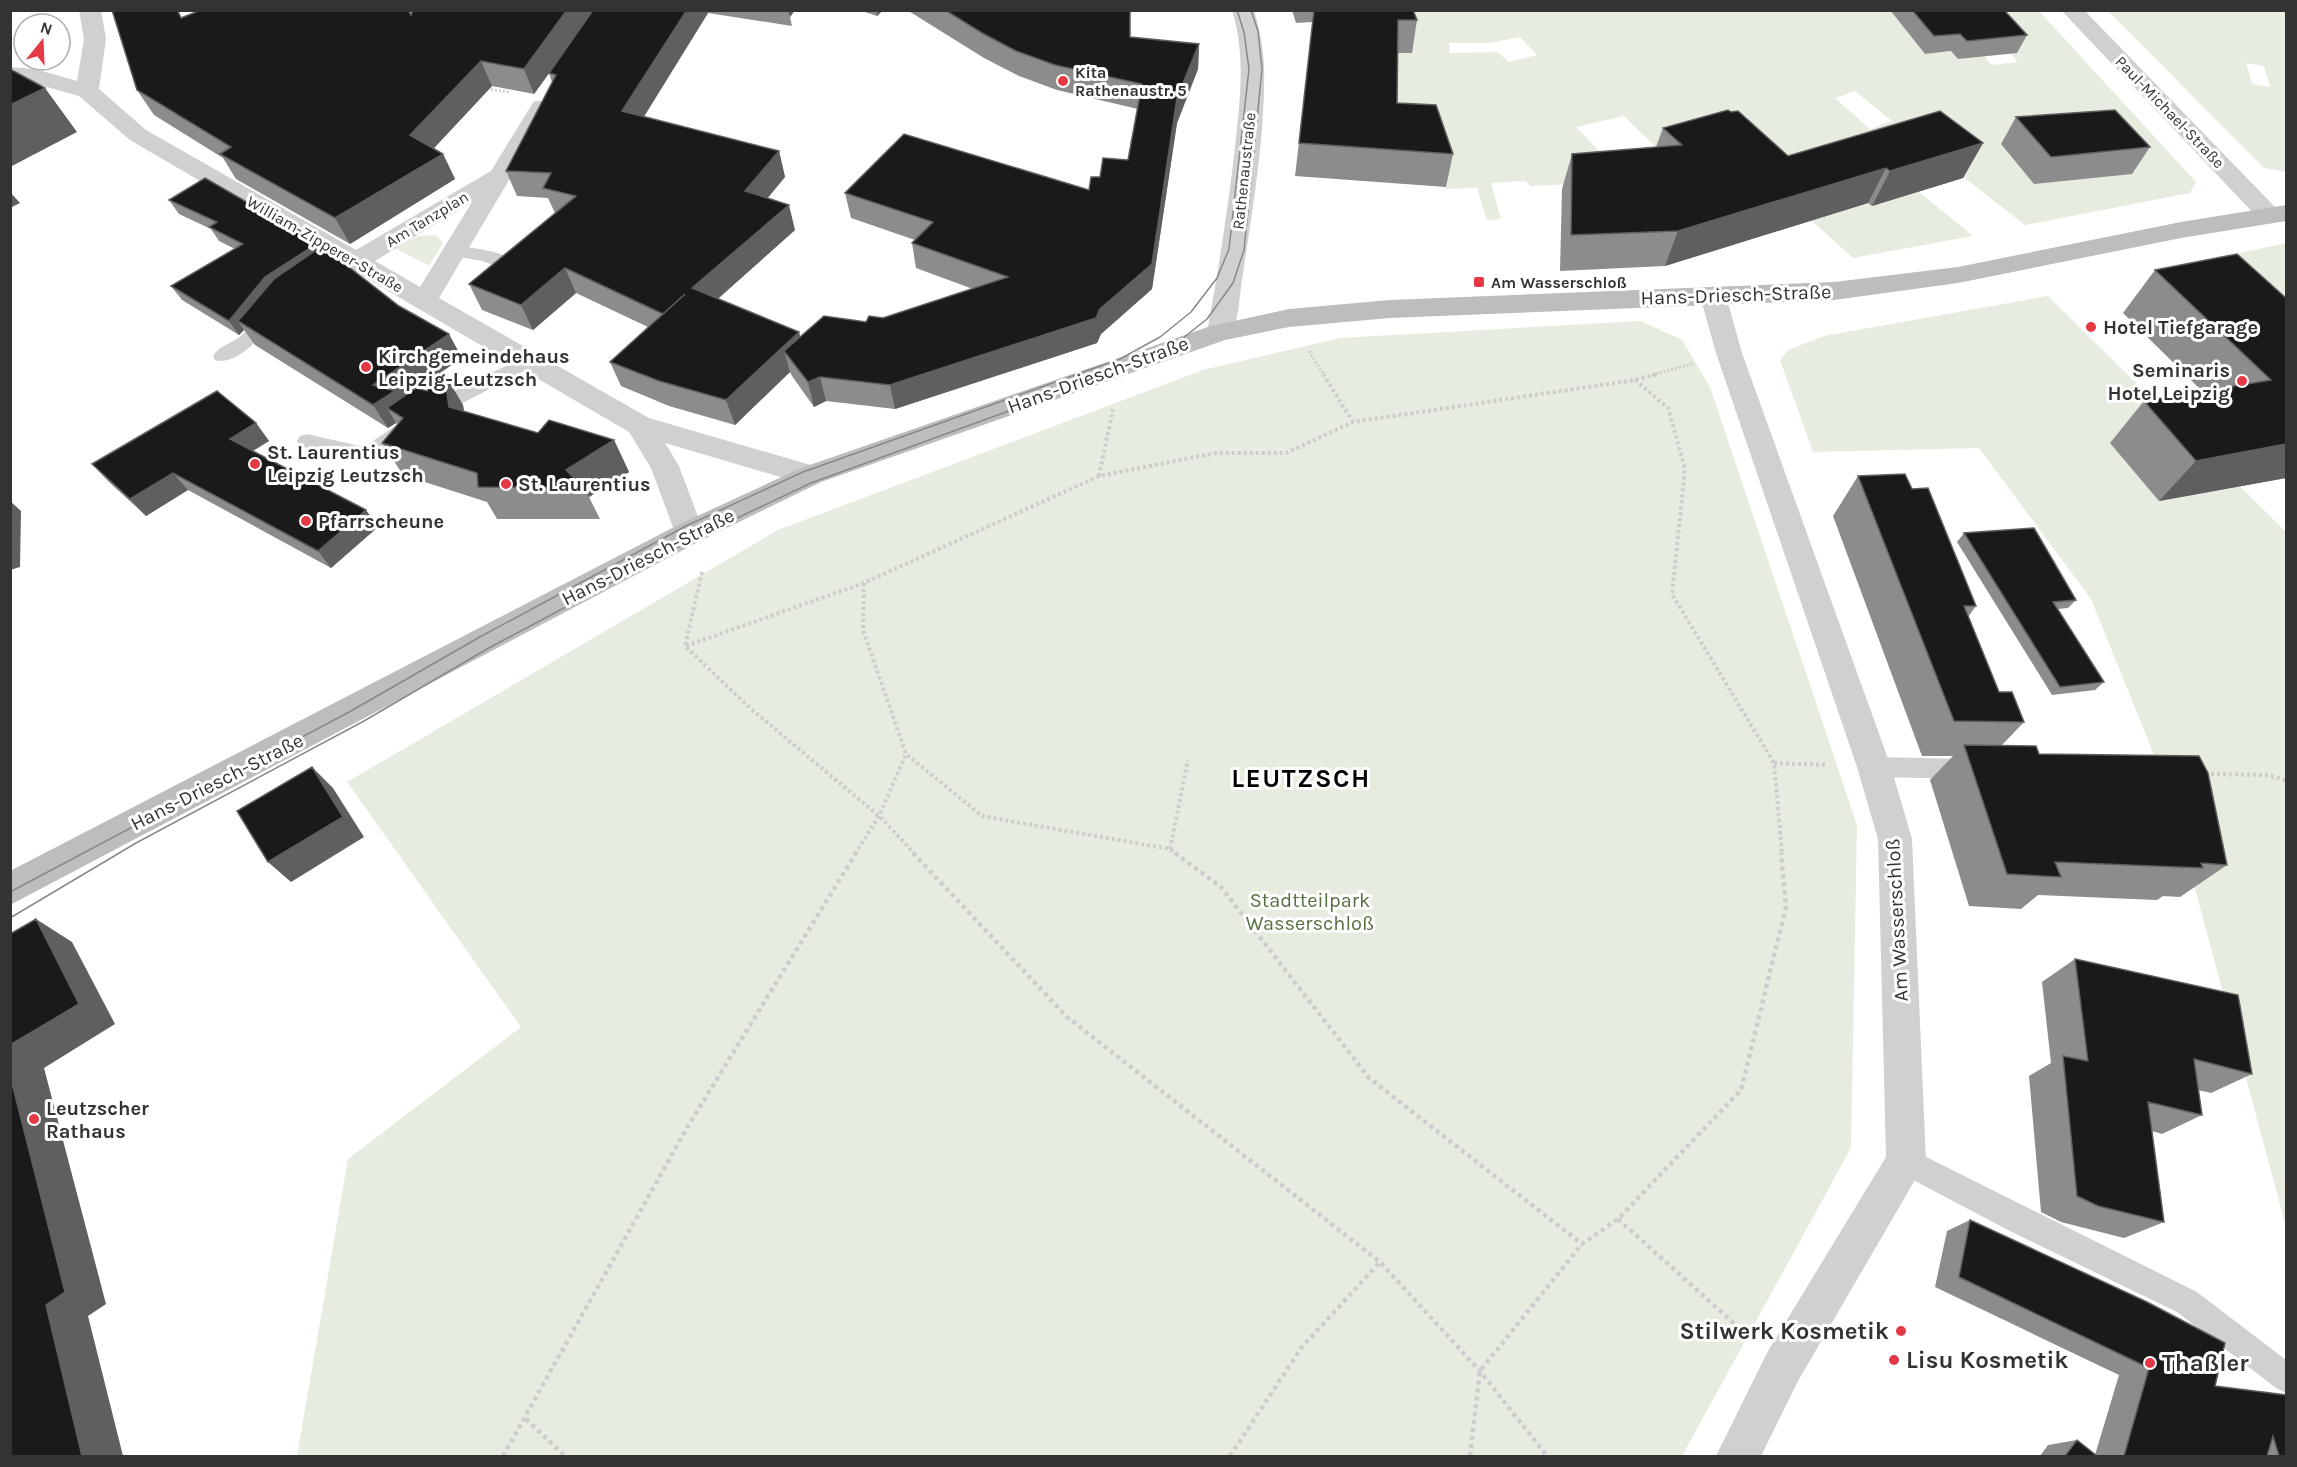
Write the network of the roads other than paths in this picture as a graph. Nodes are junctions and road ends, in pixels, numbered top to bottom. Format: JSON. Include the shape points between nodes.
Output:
{"nodes":[{"id":1,"x":90,"y":10,"type":"edge"},
{"id":2,"x":1243,"y":10,"type":"edge"},
{"id":3,"x":2071,"y":10,"type":"edge"},
{"id":4,"x":10,"y":74,"type":"edge"},
{"id":5,"x":87,"y":91,"type":"junction"},
{"id":6,"x":549,"y":94,"type":"edge"},
{"id":7,"x":498,"y":176,"type":"junction"},
{"id":8,"x":2277,"y":214,"type":"edge"},
{"id":9,"x":454,"y":251,"type":"junction"},
{"id":10,"x":342,"y":260,"type":"junction"},
{"id":11,"x":508,"y":264,"type":"edge"},
{"id":12,"x":1713,"y":296,"type":"junction"},
{"id":13,"x":282,"y":297,"type":"edge"},
{"id":14,"x":424,"y":302,"type":"junction"},
{"id":15,"x":1220,"y":332,"type":"junction"},
{"id":16,"x":222,"y":356,"type":"dead end"},
{"id":17,"x":528,"y":361,"type":"junction"},
{"id":18,"x":639,"y":425,"type":"junction"},
{"id":19,"x":307,"y":441,"type":"dead end"},
{"id":20,"x":812,"y":475,"type":"junction"},
{"id":21,"x":689,"y":533,"type":"junction"},
{"id":22,"x":1874,"y":767,"type":"junction"},
{"id":23,"x":1989,"y":769,"type":"edge"},
{"id":24,"x":10,"y":889,"type":"edge"},
{"id":25,"x":1906,"y":1161,"type":"junction"},
{"id":26,"x":2286,"y":1378,"type":"edge"},
{"id":27,"x":1738,"y":1456,"type":"edge"}],
"edges":[{"from":1,"to":5,"type":"street","via":[[95,39]]},
{"from":2,"to":15,"type":"street","name":"Rathenaustraße","via":[[1251,32],[1255,69],[1234,256]]},
{"from":3,"to":8,"type":"street","name":"Paul-Michael-Straße"},
{"from":4,"to":5,"type":"street","name":"William-Zipperer-Straße","via":[[35,76]]},
{"from":5,"to":10,"type":"street","name":"William-Zipperer-Straße","via":[[138,135]]},
{"from":6,"to":7,"type":"street","name":"Am Tanzplan"},
{"from":7,"to":9,"type":"street","name":"Am Tanzplan"},
{"from":7,"to":10,"type":"street","name":"Am Tanzplan"},
{"from":8,"to":12,"type":"main road","name":"Hans-Driesch-Straße","via":[[1958,275],[1834,291]]},
{"from":9,"to":11,"type":"lane"},
{"from":9,"to":14,"type":"street","name":"Am Tanzplan"},
{"from":10,"to":14,"type":"street","name":"William-Zipperer-Straße"},
{"from":12,"to":15,"type":"main road","name":"Hans-Driesch-Straße","via":[[1390,309],[1289,318]]},
{"from":12,"to":22,"type":"street","name":"Am Wasserschloß","via":[[1729,353]]},
{"from":13,"to":16,"type":"lane","via":[[248,340]]},
{"from":14,"to":17,"type":"street","name":"William-Zipperer-Straße"},
{"from":15,"to":20,"type":"main road","name":"Hans-Driesch-Straße"},
{"from":17,"to":18,"type":"street","name":"William-Zipperer-Straße"},
{"from":17,"to":19,"type":"lane","via":[[438,407],[367,455]]},
{"from":18,"to":20,"type":"street","name":"William-Zipperer-Straße"},
{"from":18,"to":21,"type":"street","name":"William-Zipperer-Straße","via":[[665,466]]},
{"from":20,"to":21,"type":"main road","name":"Hans-Driesch-Straße"},
{"from":21,"to":24,"type":"main road","name":"Hans-Driesch-Straße"},
{"from":22,"to":23,"type":"lane"},
{"from":22,"to":25,"type":"street","name":"Am Wasserschloß","via":[[1895,839]]},
{"from":25,"to":26,"type":"lane","via":[[2187,1302]]},
{"from":25,"to":27,"type":"street","via":[[1783,1366]]}]}
